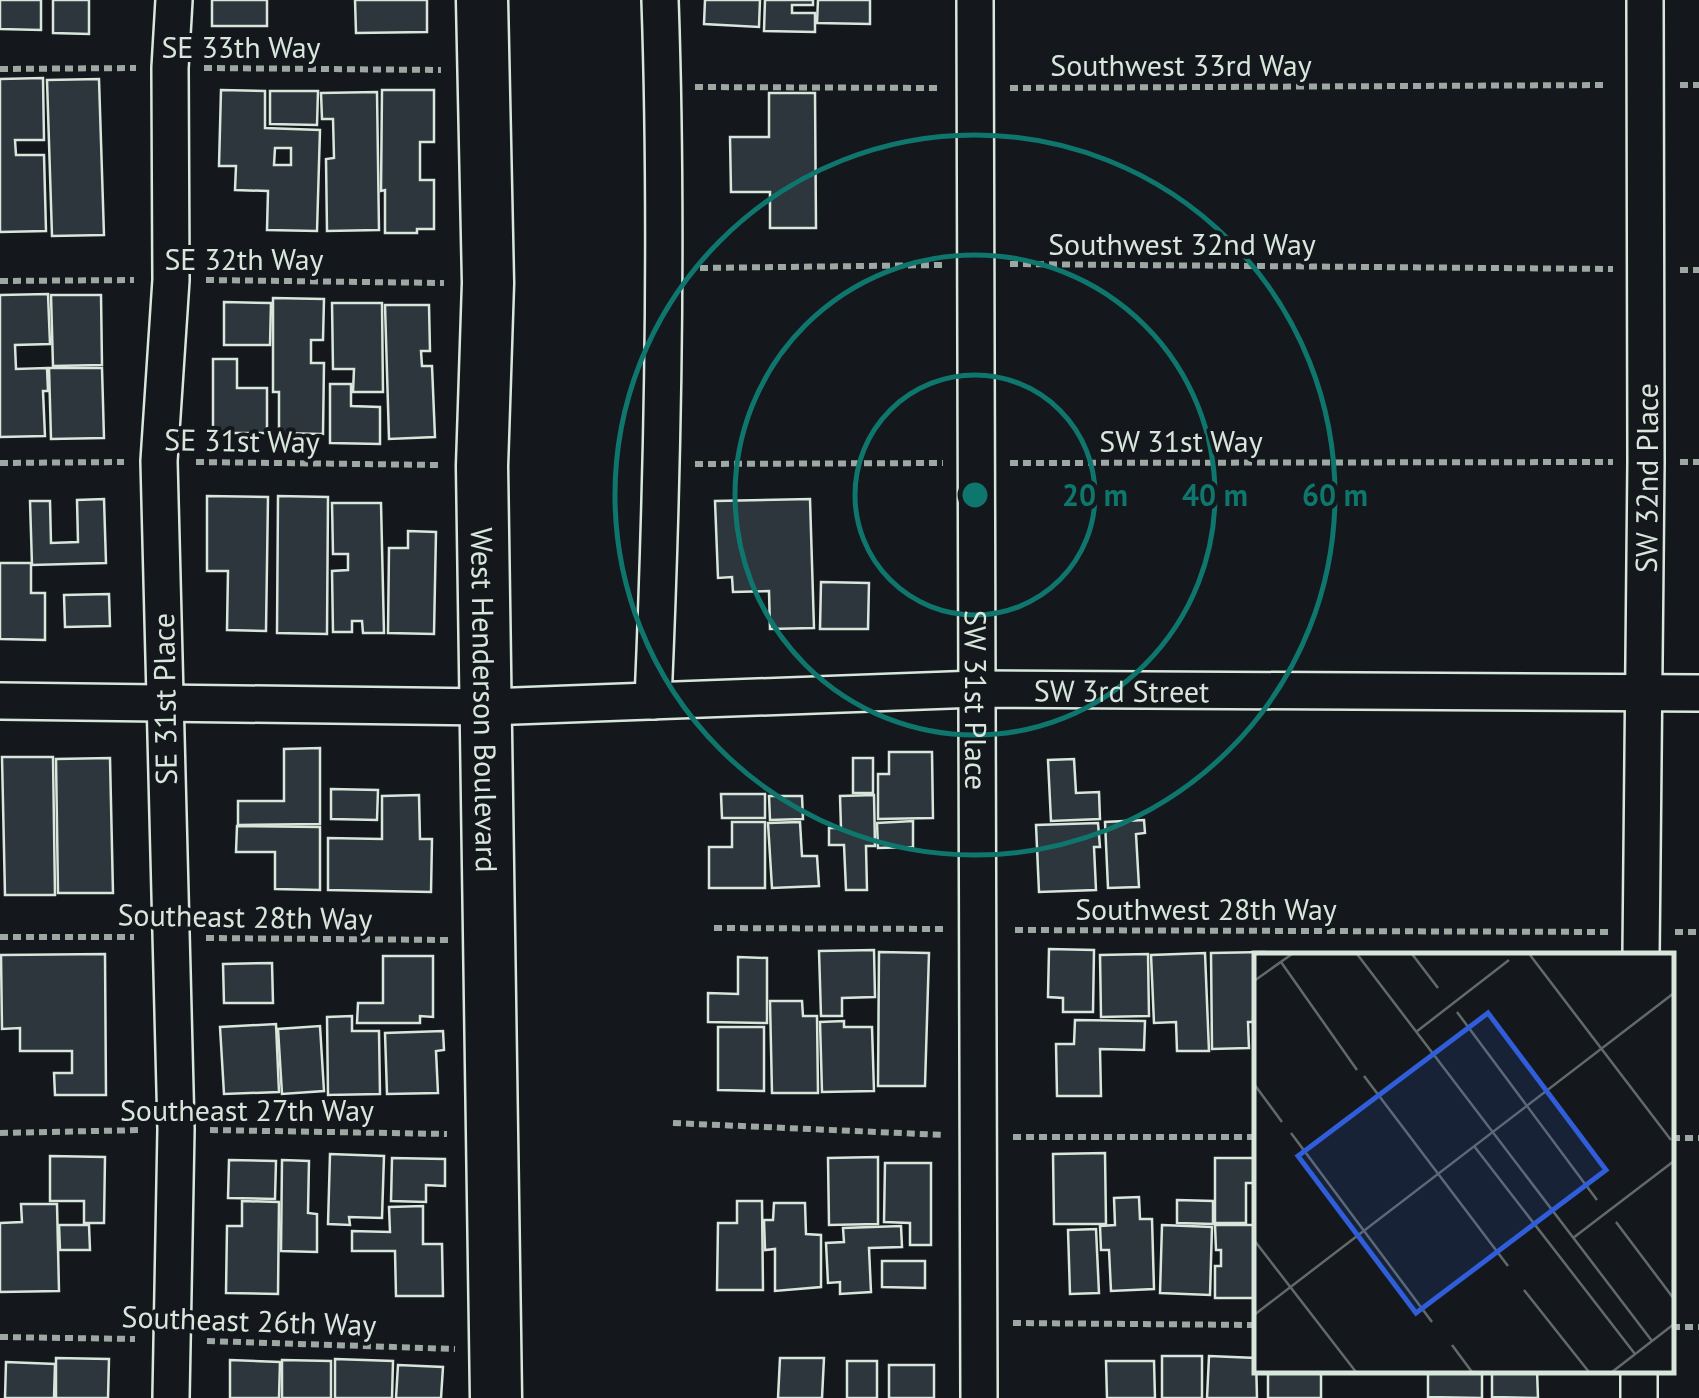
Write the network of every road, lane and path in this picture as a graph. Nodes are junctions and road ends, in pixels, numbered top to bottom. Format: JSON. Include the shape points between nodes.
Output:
{"nodes":[{"id":1,"x":174,"y":0,"type":"edge"},
{"id":2,"x":482,"y":0,"type":"edge"},
{"id":3,"x":660,"y":0,"type":"edge"},
{"id":4,"x":976,"y":0,"type":"edge"},
{"id":5,"x":1644,"y":0,"type":"edge"},
{"id":6,"x":170,"y":68,"type":"junction"},
{"id":7,"x":0,"y":69,"type":"edge"},
{"id":8,"x":482,"y":70,"type":"junction"},
{"id":9,"x":1644,"y":85,"type":"junction"},
{"id":10,"x":1699,"y":85,"type":"edge"},
{"id":11,"x":663,"y":86,"type":"junction"},
{"id":12,"x":976,"y":88,"type":"junction"},
{"id":13,"x":976,"y":264,"type":"junction"},
{"id":14,"x":665,"y":269,"type":"junction"},
{"id":15,"x":1644,"y":270,"type":"junction"},
{"id":16,"x":1699,"y":270,"type":"edge"},
{"id":17,"x":171,"y":280,"type":"junction"},
{"id":18,"x":0,"y":281,"type":"edge"},
{"id":19,"x":488,"y":283,"type":"junction"},
{"id":20,"x":159,"y":461,"type":"junction"},
{"id":21,"x":1646,"y":462,"type":"junction"},
{"id":22,"x":1699,"y":462,"type":"edge"},
{"id":23,"x":0,"y":463,"type":"edge"},
{"id":24,"x":976,"y":463,"type":"junction"},
{"id":25,"x":664,"y":464,"type":"junction"},
{"id":26,"x":482,"y":466,"type":"junction"},
{"id":27,"x":977,"y":689,"type":"junction"},
{"id":28,"x":1699,"y":693,"type":"edge"},
{"id":29,"x":1642,"y":694,"type":"junction"},
{"id":30,"x":165,"y":700,"type":"junction"},
{"id":31,"x":0,"y":701,"type":"edge"},
{"id":32,"x":653,"y":702,"type":"junction"},
{"id":33,"x":488,"y":708,"type":"junction"},
{"id":34,"x":714,"y":928,"type":"dead end"},
{"id":35,"x":978,"y":930,"type":"junction"},
{"id":36,"x":1699,"y":932,"type":"edge"},
{"id":37,"x":0,"y":937,"type":"edge"},
{"id":38,"x":168,"y":937,"type":"junction"},
{"id":39,"x":490,"y":941,"type":"junction"},
{"id":40,"x":1640,"y":944,"type":"edge"},
{"id":41,"x":176,"y":1129,"type":"junction"},
{"id":42,"x":0,"y":1133,"type":"edge"},
{"id":43,"x":494,"y":1135,"type":"junction"},
{"id":44,"x":978,"y":1323,"type":"junction"},
{"id":45,"x":1254,"y":1324,"type":"edge"},
{"id":46,"x":0,"y":1337,"type":"edge"},
{"id":47,"x":174,"y":1340,"type":"junction"},
{"id":48,"x":496,"y":1374,"type":"edge"},
{"id":49,"x":172,"y":1398,"type":"edge"},
{"id":50,"x":979,"y":1398,"type":"edge"}],
"edges":[{"from":1,"to":6,"type":"street","name":"SE 31st Place"},
{"from":2,"to":8,"type":"street","name":"West Henderson Boulevard"},
{"from":3,"to":11,"type":"street"},
{"from":4,"to":12,"type":"street","name":"SW 31st Place"},
{"from":5,"to":9,"type":"street","name":"SW 32nd Place"},
{"from":6,"to":7,"type":"path","name":"SE 33th Way"},
{"from":6,"to":8,"type":"path","name":"SE 33th Way"},
{"from":6,"to":17,"type":"street","name":"SE 31st Place"},
{"from":8,"to":19,"type":"street","name":"West Henderson Boulevard"},
{"from":9,"to":10,"type":"path","name":"Southwest 33rd Way"},
{"from":9,"to":12,"type":"path","name":"Southwest 33rd Way"},
{"from":9,"to":15,"type":"street","name":"SW 32nd Place"},
{"from":11,"to":12,"type":"path","name":"Southwest 33rd Way"},
{"from":11,"to":14,"type":"street"},
{"from":12,"to":13,"type":"street","name":"SW 31st Place"},
{"from":13,"to":14,"type":"path","name":"Southwest 32nd Way"},
{"from":13,"to":15,"type":"path","name":"Southwest 32nd Way"},
{"from":13,"to":24,"type":"street","name":"SW 31st Place"},
{"from":14,"to":25,"type":"street"},
{"from":15,"to":16,"type":"path","name":"Southwest 32nd Way"},
{"from":15,"to":21,"type":"street","name":"SW 32nd Place"},
{"from":17,"to":18,"type":"path","name":"SE 32th Way"},
{"from":17,"to":19,"type":"path","name":"SE 32th Way"},
{"from":17,"to":20,"type":"street","name":"SE 31st Place"},
{"from":19,"to":26,"type":"street","name":"West Henderson Boulevard"},
{"from":20,"to":23,"type":"path","name":"SE 31st Way"},
{"from":20,"to":26,"type":"path","name":"SE 31st Way"},
{"from":20,"to":30,"type":"street","name":"SE 31st Place"},
{"from":21,"to":22,"type":"path","name":"SW 31st Way"},
{"from":21,"to":24,"type":"path","name":"SW 31st Way"},
{"from":21,"to":29,"type":"street","name":"SW 32nd Place"},
{"from":24,"to":25,"type":"path","name":"SW 31st Way"},
{"from":24,"to":27,"type":"street","name":"SW 31st Place"},
{"from":25,"to":32,"type":"street"},
{"from":26,"to":33,"type":"street","name":"West Henderson Boulevard"},
{"from":27,"to":29,"type":"street","name":"SW 3rd Street"},
{"from":27,"to":32,"type":"street","name":"SW 3rd Street"},
{"from":27,"to":35,"type":"street","name":"SW 31st Place"},
{"from":28,"to":29,"type":"street","name":"SW 3rd Street"},
{"from":29,"to":40,"type":"street","name":"SW 32nd Place"},
{"from":30,"to":31,"type":"street","name":"SW 3rd Street"},
{"from":30,"to":33,"type":"street","name":"SW 3rd Street"},
{"from":30,"to":38,"type":"street","name":"SE 31st Place"},
{"from":32,"to":33,"type":"street","name":"SW 3rd Street"},
{"from":33,"to":39,"type":"street","name":"West Henderson Boulevard"},
{"from":34,"to":35,"type":"path","name":"Southwest 28th Way"},
{"from":35,"to":40,"type":"path","name":"Southwest 28th Way"},
{"from":35,"to":44,"type":"street","name":"SW 31st Place"},
{"from":36,"to":40,"type":"path","name":"Southwest 28th Way"},
{"from":37,"to":38,"type":"path","name":"Southeast 28th Way"},
{"from":38,"to":39,"type":"path","name":"Southeast 28th Way"},
{"from":38,"to":41,"type":"street","name":"SE 31st Place"},
{"from":39,"to":43,"type":"street","name":"West Henderson Boulevard"},
{"from":41,"to":42,"type":"path","name":"Southeast 27th Way"},
{"from":41,"to":43,"type":"path","name":"Southeast 27th Way"},
{"from":41,"to":47,"type":"street","name":"SE 31st Place"},
{"from":43,"to":48,"type":"street","name":"West Henderson Boulevard"},
{"from":44,"to":45,"type":"path"},
{"from":44,"to":50,"type":"street","name":"SW 31st Place"},
{"from":46,"to":47,"type":"path","name":"Southeast 26th Way"},
{"from":47,"to":48,"type":"path","name":"Southeast 26th Way"},
{"from":47,"to":49,"type":"street","name":"SE 31st Place"}]}
